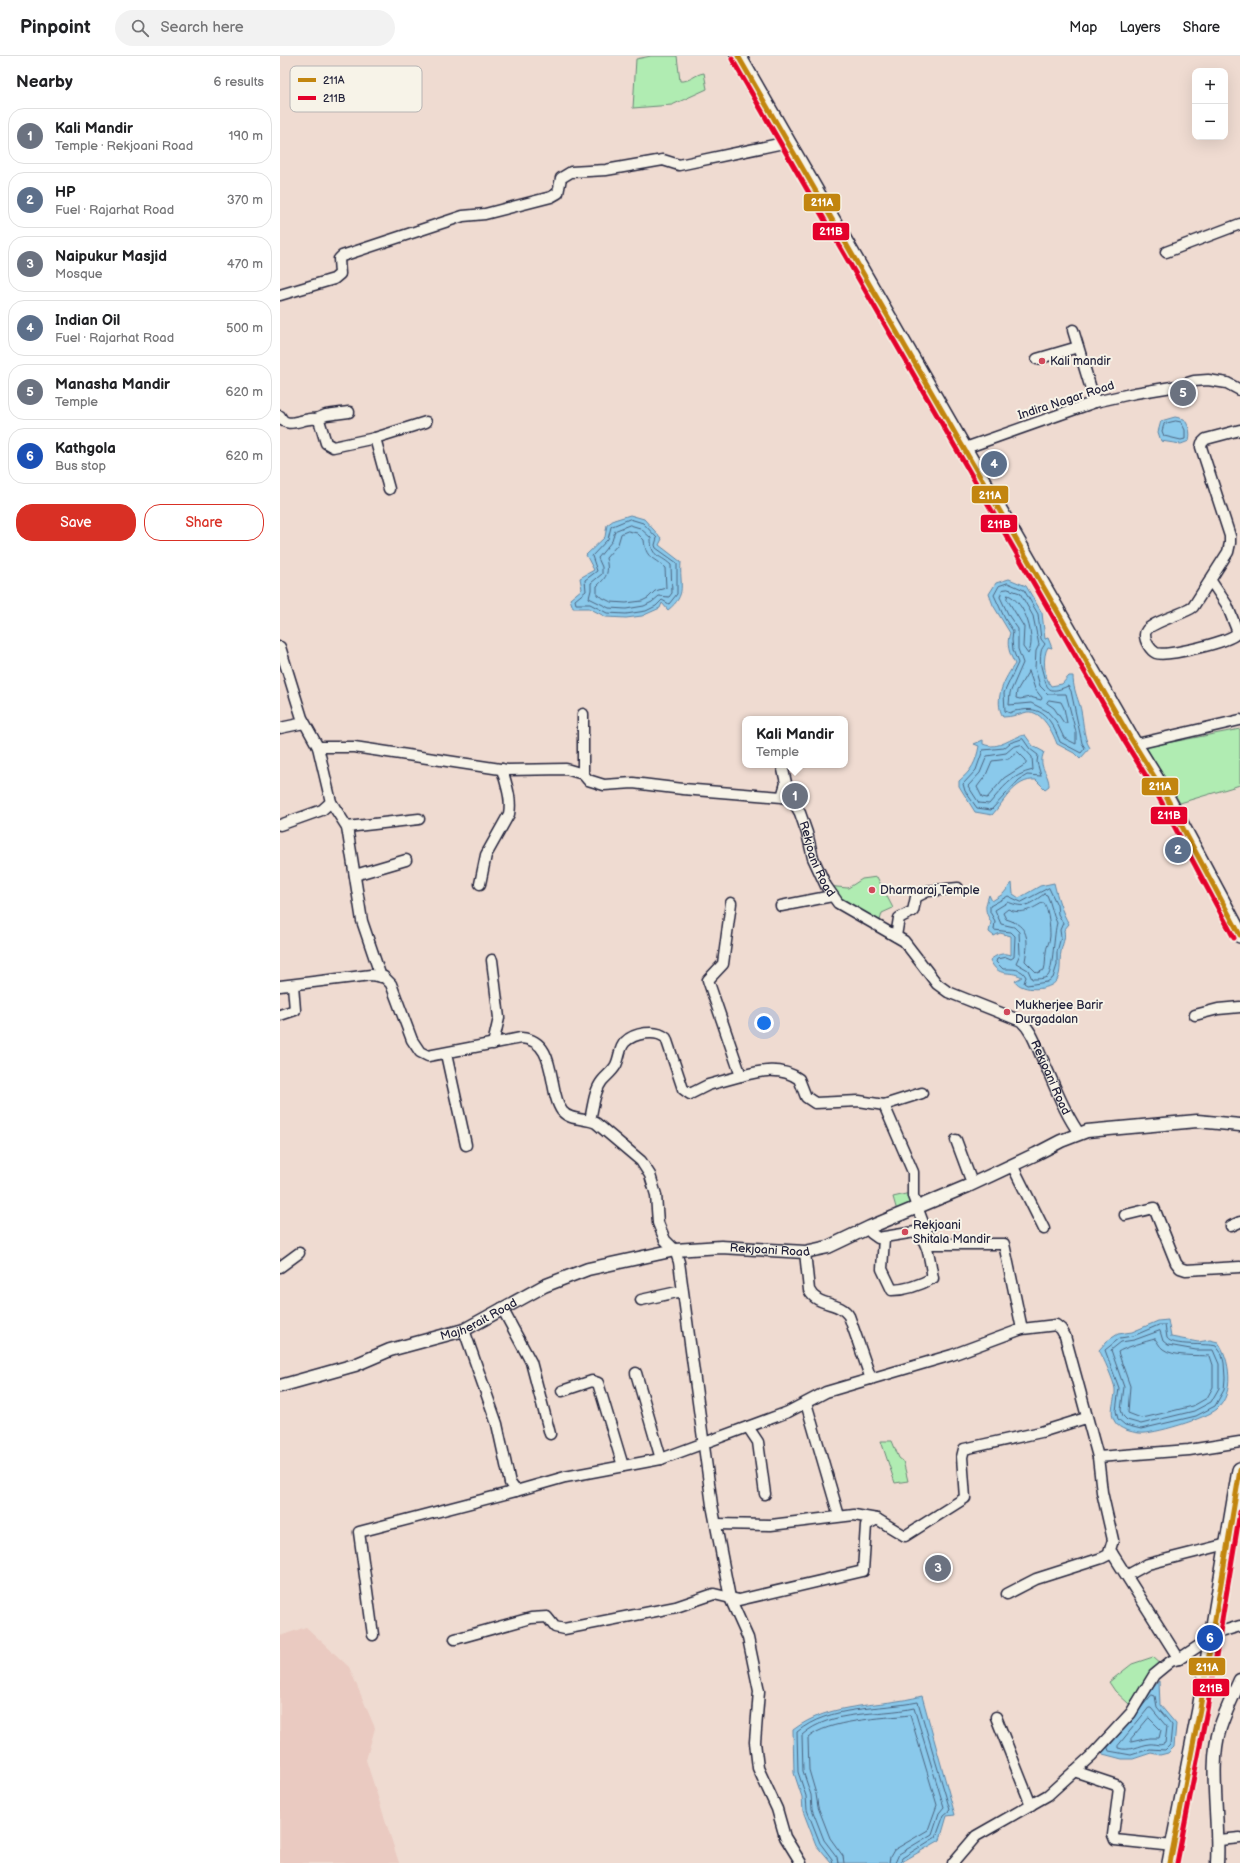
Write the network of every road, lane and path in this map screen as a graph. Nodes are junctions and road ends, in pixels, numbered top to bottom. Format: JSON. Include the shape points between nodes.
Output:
{"nodes":[{"id":1,"x":738,"y":56,"type":"edge"},
{"id":2,"x":747,"y":56,"type":"edge"},
{"id":3,"x":788,"y":142,"type":"junction"},
{"id":4,"x":1240,"y":224,"type":"edge"},
{"id":5,"x":1166,"y":252,"type":"dead end"},
{"id":6,"x":280,"y":295,"type":"edge"},
{"id":7,"x":1073,"y":330,"type":"dead end"},
{"id":8,"x":1078,"y":347,"type":"junction"},
{"id":9,"x":1037,"y":359,"type":"dead end"},
{"id":10,"x":1240,"y":390,"type":"edge"},
{"id":11,"x":1095,"y":402,"type":"junction"},
{"id":12,"x":349,"y":412,"type":"dead end"},
{"id":13,"x":280,"y":416,"type":"edge"},
{"id":14,"x":316,"y":419,"type":"junction"},
{"id":15,"x":426,"y":422,"type":"dead end"},
{"id":16,"x":1240,"y":430,"type":"edge"},
{"id":17,"x":375,"y":438,"type":"junction"},
{"id":18,"x":970,"y":446,"type":"junction"},
{"id":19,"x":389,"y":489,"type":"dead end"},
{"id":20,"x":1211,"y":581,"type":"junction"},
{"id":21,"x":1238,"y":634,"type":"edge"},
{"id":22,"x":280,"y":647,"type":"edge"},
{"id":23,"x":583,"y":714,"type":"dead end"},
{"id":24,"x":1240,"y":720,"type":"edge"},
{"id":25,"x":304,"y":723,"type":"junction"},
{"id":26,"x":280,"y":728,"type":"edge"},
{"id":27,"x":1141,"y":743,"type":"junction"},
{"id":28,"x":318,"y":748,"type":"junction"},
{"id":29,"x":783,"y":768,"type":"edge"},
{"id":30,"x":502,"y":769,"type":"junction"},
{"id":31,"x":583,"y":774,"type":"junction"},
{"id":32,"x":782,"y":797,"type":"junction"},
{"id":33,"x":331,"y":802,"type":"junction"},
{"id":34,"x":419,"y":819,"type":"dead end"},
{"id":35,"x":280,"y":825,"type":"edge"},
{"id":36,"x":347,"y":827,"type":"junction"},
{"id":37,"x":406,"y":860,"type":"dead end"},
{"id":38,"x":355,"y":875,"type":"junction"},
{"id":39,"x":480,"y":884,"type":"dead end"},
{"id":40,"x":958,"y":888,"type":"dead end"},
{"id":41,"x":832,"y":896,"type":"junction"},
{"id":42,"x":731,"y":903,"type":"dead end"},
{"id":43,"x":781,"y":906,"type":"dead end"},
{"id":44,"x":1240,"y":919,"type":"edge"},
{"id":45,"x":1240,"y":935,"type":"edge"},
{"id":46,"x":896,"y":936,"type":"junction"},
{"id":47,"x":492,"y":960,"type":"dead end"},
{"id":48,"x":381,"y":977,"type":"junction"},
{"id":49,"x":293,"y":985,"type":"junction"},
{"id":50,"x":280,"y":986,"type":"edge"},
{"id":51,"x":1240,"y":1007,"type":"edge"},
{"id":52,"x":280,"y":1015,"type":"edge"},
{"id":53,"x":1195,"y":1015,"type":"dead end"},
{"id":54,"x":494,"y":1044,"type":"junction"},
{"id":55,"x":446,"y":1054,"type":"junction"},
{"id":56,"x":741,"y":1076,"type":"junction"},
{"id":57,"x":922,"y":1093,"type":"dead end"},
{"id":58,"x":884,"y":1105,"type":"junction"},
{"id":59,"x":590,"y":1120,"type":"junction"},
{"id":60,"x":1240,"y":1125,"type":"edge"},
{"id":61,"x":1080,"y":1133,"type":"junction"},
{"id":62,"x":956,"y":1140,"type":"dead end"},
{"id":63,"x":466,"y":1145,"type":"dead end"},
{"id":64,"x":1012,"y":1165,"type":"junction"},
{"id":65,"x":972,"y":1184,"type":"junction"},
{"id":66,"x":917,"y":1208,"type":"junction"},
{"id":67,"x":1125,"y":1215,"type":"dead end"},
{"id":68,"x":870,"y":1227,"type":"junction"},
{"id":69,"x":1044,"y":1229,"type":"dead end"},
{"id":70,"x":884,"y":1238,"type":"junction"},
{"id":71,"x":675,"y":1250,"type":"junction"},
{"id":72,"x":805,"y":1252,"type":"junction"},
{"id":73,"x":299,"y":1253,"type":"dead end"},
{"id":74,"x":280,"y":1267,"type":"edge"},
{"id":75,"x":1240,"y":1267,"type":"edge"},
{"id":76,"x":682,"y":1291,"type":"junction"},
{"id":77,"x":641,"y":1300,"type":"dead end"},
{"id":78,"x":502,"y":1308,"type":"junction"},
{"id":79,"x":1022,"y":1329,"type":"junction"},
{"id":80,"x":464,"y":1330,"type":"junction"},
{"id":81,"x":636,"y":1373,"type":"dead end"},
{"id":82,"x":871,"y":1379,"type":"junction"},
{"id":83,"x":280,"y":1386,"type":"edge"},
{"id":84,"x":562,"y":1390,"type":"dead end"},
{"id":85,"x":806,"y":1403,"type":"junction"},
{"id":86,"x":1086,"y":1418,"type":"junction"},
{"id":87,"x":748,"y":1427,"type":"junction"},
{"id":88,"x":550,"y":1434,"type":"dead end"},
{"id":89,"x":1240,"y":1442,"type":"edge"},
{"id":90,"x":703,"y":1444,"type":"junction"},
{"id":91,"x":1098,"y":1457,"type":"junction"},
{"id":92,"x":661,"y":1459,"type":"junction"},
{"id":93,"x":623,"y":1466,"type":"junction"},
{"id":94,"x":1240,"y":1470,"type":"edge"},
{"id":95,"x":516,"y":1491,"type":"junction"},
{"id":96,"x":765,"y":1494,"type":"dead end"},
{"id":97,"x":1240,"y":1513,"type":"edge"},
{"id":98,"x":839,"y":1516,"type":"junction"},
{"id":99,"x":877,"y":1519,"type":"junction"},
{"id":100,"x":716,"y":1524,"type":"junction"},
{"id":101,"x":1227,"y":1544,"type":"junction"},
{"id":102,"x":1112,"y":1553,"type":"junction"},
{"id":103,"x":1128,"y":1575,"type":"junction"},
{"id":104,"x":1008,"y":1594,"type":"dead end"},
{"id":105,"x":730,"y":1598,"type":"junction"},
{"id":106,"x":1240,"y":1626,"type":"edge"},
{"id":107,"x":373,"y":1635,"type":"dead end"},
{"id":108,"x":1215,"y":1635,"type":"junction"},
{"id":109,"x":455,"y":1639,"type":"dead end"},
{"id":110,"x":1179,"y":1659,"type":"junction"},
{"id":111,"x":1240,"y":1680,"type":"edge"},
{"id":112,"x":996,"y":1717,"type":"dead end"},
{"id":113,"x":1074,"y":1771,"type":"junction"},
{"id":114,"x":1031,"y":1804,"type":"junction"},
{"id":115,"x":1240,"y":1838,"type":"edge"},
{"id":116,"x":1219,"y":1840,"type":"junction"},
{"id":117,"x":1173,"y":1846,"type":"junction"},
{"id":118,"x":801,"y":1863,"type":"edge"},
{"id":119,"x":953,"y":1863,"type":"edge"},
{"id":120,"x":1170,"y":1863,"type":"edge"},
{"id":121,"x":1176,"y":1863,"type":"edge"},
{"id":122,"x":1217,"y":1863,"type":"edge"}],
"edges":[{"from":1,"to":3,"type":"main road"},
{"from":2,"to":18,"type":"main road"},
{"from":3,"to":6,"type":"street","via":[[679,165],[663,160],[606,170],[566,173],[560,178],[558,193],[551,197],[485,214],[463,216],[342,256],[339,259],[340,274],[334,279]]},
{"from":3,"to":45,"type":"main road","via":[[941,411],[1162,789]]},
{"from":4,"to":5,"type":"street"},
{"from":7,"to":8,"type":"street"},
{"from":8,"to":9,"type":"street"},
{"from":8,"to":11,"type":"street"},
{"from":10,"to":11,"type":"street","name":"Indira Nagar Road","via":[[1218,381],[1194,381]]},
{"from":11,"to":18,"type":"street","name":"Indira Nagar Road"},
{"from":12,"to":14,"type":"street"},
{"from":13,"to":14,"type":"street","via":[[288,423]]},
{"from":14,"to":17,"type":"street","via":[[321,423],[324,438],[330,446]]},
{"from":15,"to":17,"type":"street"},
{"from":16,"to":20,"type":"street","via":[[1206,439],[1201,447],[1230,536],[1228,552]]},
{"from":17,"to":19,"type":"street"},
{"from":18,"to":27,"type":"main road"},
{"from":20,"to":21,"type":"street","via":[[1227,605]]},
{"from":20,"to":21,"type":"street","via":[[1199,600],[1186,612],[1146,629],[1147,643],[1159,653],[1186,650],[1228,640]]},
{"from":22,"to":25,"type":"street"},
{"from":23,"to":31,"type":"street"},
{"from":24,"to":27,"type":"street"},
{"from":25,"to":26,"type":"street"},
{"from":25,"to":28,"type":"street"},
{"from":27,"to":44,"type":"main road"},
{"from":28,"to":30,"type":"street","via":[[354,747]]},
{"from":28,"to":33,"type":"street"},
{"from":29,"to":32,"type":"street","via":[[786,783]]},
{"from":30,"to":31,"type":"street","via":[[566,770]]},
{"from":30,"to":39,"type":"street","via":[[510,799],[509,814],[486,855]]},
{"from":31,"to":32,"type":"street","via":[[588,780],[604,785],[633,783]]},
{"from":32,"to":41,"type":"street","name":"Rekjoani Road","via":[[792,801],[800,813],[812,858]]},
{"from":33,"to":35,"type":"street","via":[[322,810]]},
{"from":33,"to":36,"type":"street"},
{"from":34,"to":36,"type":"street"},
{"from":36,"to":38,"type":"street"},
{"from":37,"to":38,"type":"street"},
{"from":38,"to":48,"type":"street","via":[[362,921]]},
{"from":40,"to":46,"type":"street","via":[[928,891],[916,897],[913,910],[899,918]]},
{"from":41,"to":43,"type":"street"},
{"from":41,"to":46,"type":"street","name":"Rekjoani Road","via":[[838,903]]},
{"from":42,"to":56,"type":"street","via":[[723,964],[708,980]]},
{"from":46,"to":61,"type":"street","name":"Rekjoani Road","via":[[910,949],[937,984],[948,992],[1017,1019],[1027,1027]]},
{"from":47,"to":54,"type":"street","via":[[499,1018]]},
{"from":48,"to":49,"type":"street","via":[[371,975]]},
{"from":48,"to":55,"type":"street","via":[[391,984],[412,1040],[420,1052],[428,1056]]},
{"from":49,"to":50,"type":"street"},
{"from":49,"to":52,"type":"street","via":[[295,1010]]},
{"from":51,"to":53,"type":"street"},
{"from":54,"to":55,"type":"street"},
{"from":54,"to":59,"type":"street","via":[[520,1038],[531,1039],[538,1044],[548,1062],[562,1111],[573,1118]]},
{"from":55,"to":63,"type":"street"},
{"from":56,"to":58,"type":"street","via":[[773,1070],[782,1071],[799,1079],[806,1097],[815,1102],[859,1101]]},
{"from":56,"to":59,"type":"street","via":[[708,1085],[690,1094],[686,1093],[666,1038],[650,1033],[632,1038],[621,1048],[612,1072],[602,1081]]},
{"from":57,"to":58,"type":"street"},
{"from":58,"to":66,"type":"street","via":[[913,1172],[913,1196]]},
{"from":59,"to":71,"type":"street","via":[[641,1161],[655,1189],[661,1232]]},
{"from":60,"to":61,"type":"street","name":"Rekjoani Road","via":[[1198,1121],[1095,1129]]},
{"from":61,"to":64,"type":"street","name":"Rekjoani Road"},
{"from":62,"to":65,"type":"street"},
{"from":64,"to":65,"type":"street","name":"Rekjoani Road"},
{"from":64,"to":69,"type":"street"},
{"from":65,"to":66,"type":"street","name":"Rekjoani Road"},
{"from":66,"to":68,"type":"street","name":"Rekjoani Road"},
{"from":66,"to":79,"type":"street","via":[[931,1244],[1004,1244]]},
{"from":67,"to":75,"type":"street","via":[[1154,1208],[1180,1268],[1186,1270]]},
{"from":68,"to":70,"type":"street","via":[[871,1233],[878,1238]]},
{"from":68,"to":72,"type":"street","name":"Rekjoani Road","via":[[828,1247]]},
{"from":70,"to":70,"type":"street","via":[[915,1232],[920,1234],[934,1278],[918,1286],[892,1290],[882,1268]]},
{"from":71,"to":72,"type":"street","name":"Rekjoani Road","via":[[721,1247]]},
{"from":71,"to":76,"type":"street","via":[[681,1273]]},
{"from":71,"to":78,"type":"street","name":"Majherait Road","via":[[588,1269],[544,1286]]},
{"from":72,"to":82,"type":"street","via":[[809,1290],[812,1296],[845,1309]]},
{"from":73,"to":74,"type":"street"},
{"from":76,"to":77,"type":"street"},
{"from":76,"to":90,"type":"street"},
{"from":78,"to":80,"type":"street","name":"Majherait Road"},
{"from":78,"to":88,"type":"street","via":[[531,1362]]},
{"from":79,"to":82,"type":"street","via":[[952,1355]]},
{"from":79,"to":86,"type":"street","via":[[1056,1325],[1061,1328]]},
{"from":80,"to":83,"type":"street","name":"Majherait Road","via":[[390,1350],[355,1365]]},
{"from":80,"to":95,"type":"street","via":[[497,1424],[510,1483]]},
{"from":81,"to":92,"type":"street"},
{"from":82,"to":85,"type":"street","via":[[826,1392]]},
{"from":84,"to":93,"type":"street","via":[[592,1381],[598,1383]]},
{"from":85,"to":87,"type":"street"},
{"from":85,"to":98,"type":"street"},
{"from":86,"to":91,"type":"street"},
{"from":86,"to":99,"type":"street","via":[[1041,1432],[964,1449],[962,1457],[965,1498],[905,1536]]},
{"from":87,"to":90,"type":"street"},
{"from":87,"to":96,"type":"street","via":[[758,1442]]},
{"from":89,"to":91,"type":"street","via":[[1189,1450]]},
{"from":90,"to":92,"type":"street"},
{"from":90,"to":100,"type":"street"},
{"from":91,"to":102,"type":"street","via":[[1102,1492],[1113,1540],[1109,1553]]},
{"from":92,"to":93,"type":"street"},
{"from":93,"to":95,"type":"street","via":[[565,1477]]},
{"from":94,"to":101,"type":"main road"},
{"from":95,"to":107,"type":"street","via":[[359,1532]]},
{"from":97,"to":108,"type":"main road"},
{"from":98,"to":99,"type":"street","via":[[861,1515]]},
{"from":98,"to":100,"type":"street","via":[[771,1525]]},
{"from":99,"to":105,"type":"street","via":[[866,1525],[863,1571],[739,1600]]},
{"from":100,"to":105,"type":"street"},
{"from":101,"to":103,"type":"street","via":[[1148,1564]]},
{"from":101,"to":108,"type":"main road"},
{"from":102,"to":103,"type":"street"},
{"from":102,"to":104,"type":"street","via":[[1036,1579]]},
{"from":103,"to":110,"type":"street"},
{"from":105,"to":109,"type":"street","via":[[714,1594],[676,1608],[564,1629],[554,1627],[547,1617],[531,1618]]},
{"from":105,"to":118,"type":"street","via":[[748,1638],[759,1691],[755,1742],[758,1768],[777,1809],[785,1837]]},
{"from":106,"to":108,"type":"street"},
{"from":108,"to":110,"type":"street"},
{"from":108,"to":117,"type":"main road"},
{"from":108,"to":121,"type":"main road"},
{"from":110,"to":113,"type":"street","via":[[1171,1661],[1154,1675],[1131,1713]]},
{"from":111,"to":116,"type":"street","via":[[1220,1729],[1215,1758]]},
{"from":112,"to":114,"type":"street"},
{"from":113,"to":114,"type":"street","via":[[1048,1795]]},
{"from":113,"to":117,"type":"street","via":[[1119,1788],[1113,1835],[1116,1840]]},
{"from":114,"to":119,"type":"street","via":[[976,1836]]},
{"from":115,"to":116,"type":"street"},
{"from":116,"to":122,"type":"street"},
{"from":117,"to":120,"type":"main road"}]}
